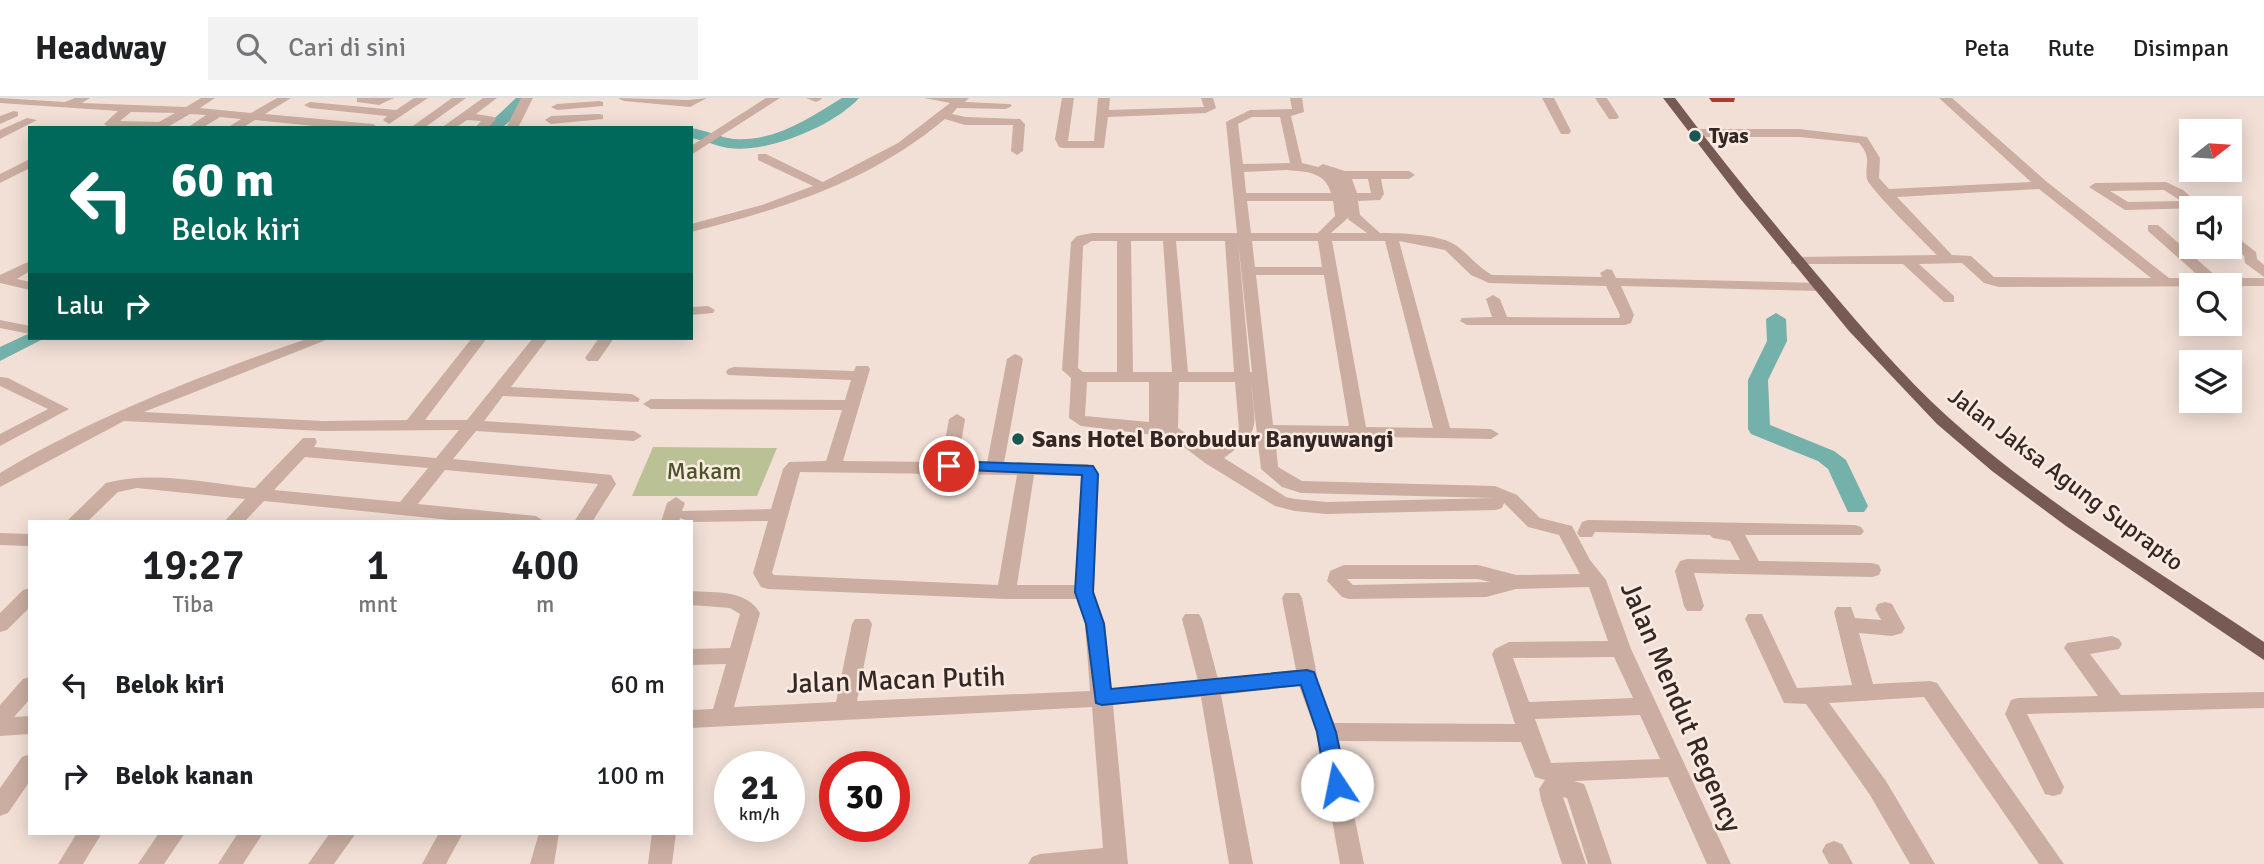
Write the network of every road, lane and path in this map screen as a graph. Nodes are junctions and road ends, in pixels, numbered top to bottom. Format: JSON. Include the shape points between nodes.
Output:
{"nodes":[{"id":1,"x":43,"y":98,"type":"edge"},
{"id":2,"x":84,"y":98,"type":"edge"},
{"id":3,"x":139,"y":98,"type":"edge"},
{"id":4,"x":209,"y":98,"type":"edge"},
{"id":5,"x":267,"y":98,"type":"edge"},
{"id":6,"x":321,"y":98,"type":"edge"},
{"id":7,"x":356,"y":98,"type":"edge"},
{"id":8,"x":388,"y":98,"type":"edge"},
{"id":9,"x":422,"y":98,"type":"edge"},
{"id":10,"x":463,"y":98,"type":"edge"},
{"id":11,"x":527,"y":98,"type":"edge"},
{"id":12,"x":624,"y":98,"type":"edge"},
{"id":13,"x":701,"y":98,"type":"edge"},
{"id":14,"x":774,"y":98,"type":"edge"},
{"id":15,"x":930,"y":98,"type":"edge"},
{"id":16,"x":1068,"y":98,"type":"edge"},
{"id":17,"x":1104,"y":98,"type":"edge"},
{"id":18,"x":1207,"y":98,"type":"edge"},
{"id":19,"x":1248,"y":98,"type":"edge"},
{"id":20,"x":1296,"y":98,"type":"edge"},
{"id":21,"x":1548,"y":98,"type":"edge"},
{"id":22,"x":1601,"y":98,"type":"edge"},
{"id":23,"x":1669,"y":98,"type":"edge"},
{"id":24,"x":1945,"y":98,"type":"edge"},
{"id":25,"x":284,"y":99,"type":"edge"},
{"id":26,"x":490,"y":99,"type":"edge"},
{"id":27,"x":5,"y":100,"type":"edge"},
{"id":28,"x":960,"y":101,"type":"edge"},
{"id":29,"x":373,"y":102,"type":"junction"},
{"id":30,"x":559,"y":103,"type":"edge"},
{"id":31,"x":30,"y":104,"type":"junction"},
{"id":32,"x":310,"y":105,"type":"junction"},
{"id":33,"x":67,"y":106,"type":"junction"},
{"id":34,"x":1006,"y":106,"type":"dead end"},
{"id":35,"x":125,"y":109,"type":"junction"},
{"id":36,"x":186,"y":110,"type":"junction"},
{"id":37,"x":360,"y":110,"type":"junction"},
{"id":38,"x":597,"y":112,"type":"edge"},
{"id":39,"x":218,"y":113,"type":"junction"},
{"id":40,"x":1250,"y":113,"type":"junction"},
{"id":41,"x":14,"y":114,"type":"dead end"},
{"id":42,"x":398,"y":114,"type":"junction"},
{"id":43,"x":1103,"y":114,"type":"junction"},
{"id":44,"x":1285,"y":114,"type":"junction"},
{"id":45,"x":254,"y":116,"type":"junction"},
{"id":46,"x":465,"y":116,"type":"junction"},
{"id":47,"x":944,"y":116,"type":"junction"},
{"id":48,"x":1613,"y":117,"type":"dead end"},
{"id":49,"x":0,"y":120,"type":"edge"},
{"id":50,"x":31,"y":120,"type":"dead end"},
{"id":51,"x":286,"y":120,"type":"junction"},
{"id":52,"x":550,"y":124,"type":"edge"},
{"id":53,"x":340,"y":125,"type":"junction"},
{"id":54,"x":97,"y":126,"type":"edge"},
{"id":55,"x":196,"y":126,"type":"edge"},
{"id":56,"x":236,"y":126,"type":"edge"},
{"id":57,"x":352,"y":126,"type":"edge"},
{"id":58,"x":378,"y":126,"type":"edge"},
{"id":59,"x":419,"y":126,"type":"edge"},
{"id":60,"x":450,"y":126,"type":"edge"},
{"id":61,"x":483,"y":126,"type":"edge"},
{"id":62,"x":513,"y":126,"type":"edge"},
{"id":63,"x":1565,"y":131,"type":"dead end"},
{"id":64,"x":1695,"y":134,"type":"junction"},
{"id":65,"x":0,"y":135,"type":"edge"},
{"id":66,"x":693,"y":150,"type":"edge"},
{"id":67,"x":1017,"y":151,"type":"dead end"},
{"id":68,"x":762,"y":157,"type":"dead end"},
{"id":69,"x":28,"y":164,"type":"edge"},
{"id":70,"x":1236,"y":165,"type":"junction"},
{"id":71,"x":1296,"y":165,"type":"junction"},
{"id":72,"x":1344,"y":175,"type":"junction"},
{"id":73,"x":1374,"y":175,"type":"junction"},
{"id":74,"x":1409,"y":175,"type":"dead end"},
{"id":75,"x":3,"y":176,"type":"edge"},
{"id":76,"x":2042,"y":185,"type":"junction"},
{"id":77,"x":823,"y":188,"type":"junction"},
{"id":78,"x":1883,"y":193,"type":"junction"},
{"id":79,"x":1240,"y":197,"type":"junction"},
{"id":80,"x":1345,"y":198,"type":"junction"},
{"id":81,"x":2196,"y":207,"type":"edge"},
{"id":82,"x":1348,"y":217,"type":"junction"},
{"id":83,"x":693,"y":228,"type":"edge"},
{"id":84,"x":2153,"y":228,"type":"dead end"},
{"id":85,"x":1325,"y":234,"type":"junction"},
{"id":86,"x":1238,"y":235,"type":"junction"},
{"id":87,"x":1380,"y":235,"type":"junction"},
{"id":88,"x":1169,"y":236,"type":"junction"},
{"id":89,"x":1124,"y":237,"type":"junction"},
{"id":90,"x":2242,"y":244,"type":"edge"},
{"id":91,"x":2258,"y":255,"type":"edge"},
{"id":92,"x":1958,"y":259,"type":"junction"},
{"id":93,"x":1907,"y":260,"type":"junction"},
{"id":94,"x":1796,"y":261,"type":"junction"},
{"id":95,"x":28,"y":266,"type":"edge"},
{"id":96,"x":1248,"y":271,"type":"junction"},
{"id":97,"x":1330,"y":271,"type":"junction"},
{"id":98,"x":2204,"y":273,"type":"edge"},
{"id":99,"x":2264,"y":273,"type":"edge"},
{"id":100,"x":1609,"y":276,"type":"junction"},
{"id":101,"x":2,"y":279,"type":"edge"},
{"id":102,"x":2165,"y":282,"type":"junction"},
{"id":103,"x":2179,"y":282,"type":"edge"},
{"id":104,"x":2242,"y":282,"type":"edge"},
{"id":105,"x":2264,"y":282,"type":"edge"},
{"id":106,"x":1816,"y":283,"type":"junction"},
{"id":107,"x":28,"y":286,"type":"edge"},
{"id":108,"x":1493,"y":299,"type":"dead end"},
{"id":109,"x":1949,"y":299,"type":"dead end"},
{"id":110,"x":708,"y":310,"type":"dead end"},
{"id":111,"x":693,"y":311,"type":"edge"},
{"id":112,"x":1467,"y":321,"type":"dead end"},
{"id":113,"x":1502,"y":322,"type":"junction"},
{"id":114,"x":3,"y":327,"type":"edge"},
{"id":115,"x":27,"y":330,"type":"dead end"},
{"id":116,"x":318,"y":340,"type":"edge"},
{"id":117,"x":478,"y":340,"type":"edge"},
{"id":118,"x":539,"y":340,"type":"edge"},
{"id":119,"x":605,"y":340,"type":"edge"},
{"id":120,"x":593,"y":358,"type":"dead end"},
{"id":121,"x":1015,"y":359,"type":"dead end"},
{"id":122,"x":734,"y":372,"type":"dead end"},
{"id":123,"x":1086,"y":377,"type":"junction"},
{"id":124,"x":1125,"y":377,"type":"junction"},
{"id":125,"x":1169,"y":377,"type":"junction"},
{"id":126,"x":1253,"y":377,"type":"junction"},
{"id":127,"x":2,"y":382,"type":"dead end"},
{"id":128,"x":500,"y":391,"type":"junction"},
{"id":129,"x":632,"y":398,"type":"dead end"},
{"id":130,"x":652,"y":404,"type":"dead end"},
{"id":131,"x":852,"y":405,"type":"junction"},
{"id":132,"x":126,"y":416,"type":"junction"},
{"id":133,"x":957,"y":419,"type":"dead end"},
{"id":134,"x":413,"y":424,"type":"junction"},
{"id":135,"x":471,"y":425,"type":"junction"},
{"id":136,"x":322,"y":426,"type":"junction"},
{"id":137,"x":1163,"y":429,"type":"junction"},
{"id":138,"x":1267,"y":429,"type":"junction"},
{"id":139,"x":1358,"y":431,"type":"junction"},
{"id":140,"x":1443,"y":433,"type":"junction"},
{"id":141,"x":1491,"y":434,"type":"dead end"},
{"id":142,"x":634,"y":436,"type":"dead end"},
{"id":143,"x":0,"y":441,"type":"edge"},
{"id":144,"x":302,"y":451,"type":"junction"},
{"id":145,"x":1211,"y":459,"type":"junction"},
{"id":146,"x":442,"y":462,"type":"junction"},
{"id":147,"x":834,"y":464,"type":"junction"},
{"id":148,"x":949,"y":466,"type":"junction"},
{"id":149,"x":995,"y":467,"type":"junction"},
{"id":150,"x":1027,"y":467,"type":"junction"},
{"id":151,"x":0,"y":481,"type":"edge"},
{"id":152,"x":263,"y":492,"type":"junction"},
{"id":153,"x":1344,"y":498,"type":"junction"},
{"id":154,"x":404,"y":510,"type":"junction"},
{"id":155,"x":678,"y":513,"type":"edge"},
{"id":156,"x":778,"y":515,"type":"junction"},
{"id":157,"x":431,"y":517,"type":"edge"},
{"id":158,"x":77,"y":520,"type":"edge"},
{"id":159,"x":235,"y":520,"type":"edge"},
{"id":160,"x":494,"y":520,"type":"edge"},
{"id":161,"x":584,"y":520,"type":"edge"},
{"id":162,"x":1855,"y":531,"type":"dead end"},
{"id":163,"x":1746,"y":532,"type":"junction"},
{"id":164,"x":1577,"y":534,"type":"junction"},
{"id":165,"x":0,"y":539,"type":"edge"},
{"id":166,"x":28,"y":540,"type":"edge"},
{"id":167,"x":1759,"y":568,"type":"junction"},
{"id":168,"x":1872,"y":570,"type":"dead end"},
{"id":169,"x":1594,"y":576,"type":"junction"},
{"id":170,"x":1516,"y":582,"type":"junction"},
{"id":171,"x":1006,"y":592,"type":"junction"},
{"id":172,"x":1084,"y":592,"type":"junction"},
{"id":173,"x":28,"y":597,"type":"edge"},
{"id":174,"x":693,"y":598,"type":"edge"},
{"id":175,"x":1292,"y":598,"type":"dead end"},
{"id":176,"x":1694,"y":606,"type":"dead end"},
{"id":177,"x":1885,"y":609,"type":"dead end"},
{"id":178,"x":1192,"y":619,"type":"dead end"},
{"id":179,"x":1755,"y":620,"type":"dead end"},
{"id":180,"x":862,"y":624,"type":"dead end"},
{"id":181,"x":0,"y":625,"type":"edge"},
{"id":182,"x":2112,"y":644,"type":"dead end"},
{"id":183,"x":1621,"y":649,"type":"junction"},
{"id":184,"x":2264,"y":652,"type":"edge"},
{"id":185,"x":736,"y":656,"type":"junction"},
{"id":186,"x":693,"y":657,"type":"edge"},
{"id":187,"x":1306,"y":672,"type":"junction"},
{"id":188,"x":28,"y":687,"type":"edge"},
{"id":189,"x":1210,"y":689,"type":"junction"},
{"id":190,"x":1864,"y":691,"type":"junction"},
{"id":191,"x":1811,"y":695,"type":"junction"},
{"id":192,"x":1102,"y":697,"type":"junction"},
{"id":193,"x":2264,"y":700,"type":"edge"},
{"id":194,"x":2114,"y":702,"type":"junction"},
{"id":195,"x":1647,"y":706,"type":"junction"},
{"id":196,"x":845,"y":709,"type":"junction"},
{"id":197,"x":721,"y":717,"type":"junction"},
{"id":198,"x":0,"y":719,"type":"edge"},
{"id":199,"x":693,"y":719,"type":"edge"},
{"id":200,"x":1525,"y":722,"type":"junction"},
{"id":201,"x":28,"y":725,"type":"edge"},
{"id":202,"x":0,"y":727,"type":"edge"},
{"id":203,"x":1327,"y":732,"type":"junction"},
{"id":204,"x":28,"y":766,"type":"edge"},
{"id":205,"x":1677,"y":767,"type":"junction"},
{"id":206,"x":2053,"y":787,"type":"dead end"},
{"id":207,"x":0,"y":806,"type":"edge"},
{"id":208,"x":89,"y":835,"type":"edge"},
{"id":209,"x":172,"y":835,"type":"edge"},
{"id":210,"x":250,"y":835,"type":"edge"},
{"id":211,"x":342,"y":835,"type":"edge"},
{"id":212,"x":450,"y":835,"type":"edge"},
{"id":213,"x":664,"y":835,"type":"edge"},
{"id":214,"x":548,"y":836,"type":"dead end"},
{"id":215,"x":1116,"y":861,"type":"edge"},
{"id":216,"x":70,"y":864,"type":"edge"},
{"id":217,"x":150,"y":864,"type":"edge"},
{"id":218,"x":230,"y":864,"type":"edge"},
{"id":219,"x":320,"y":864,"type":"edge"},
{"id":220,"x":434,"y":864,"type":"edge"},
{"id":221,"x":542,"y":864,"type":"edge"},
{"id":222,"x":660,"y":864,"type":"edge"},
{"id":223,"x":1040,"y":864,"type":"edge"},
{"id":224,"x":1241,"y":864,"type":"edge"},
{"id":225,"x":1352,"y":864,"type":"edge"},
{"id":226,"x":1574,"y":864,"type":"edge"},
{"id":227,"x":1600,"y":864,"type":"edge"},
{"id":228,"x":1719,"y":864,"type":"edge"},
{"id":229,"x":1923,"y":864,"type":"edge"},
{"id":230,"x":2052,"y":864,"type":"edge"}],
"edges":[{"from":1,"to":31,"type":"street"},
{"from":2,"to":33,"type":"street"},
{"from":3,"to":35,"type":"street"},
{"from":4,"to":36,"type":"street"},
{"from":5,"to":25,"type":"street"},
{"from":6,"to":32,"type":"street"},
{"from":7,"to":29,"type":"street"},
{"from":8,"to":29,"type":"street"},
{"from":9,"to":42,"type":"street"},
{"from":10,"to":26,"type":"street"},
{"from":10,"to":59,"type":"street"},
{"from":11,"to":62,"type":"street"},
{"from":12,"to":13,"type":"street","via":[[692,104]]},
{"from":14,"to":66,"type":"street"},
{"from":15,"to":28,"type":"street"},
{"from":16,"to":43,"type":"street","via":[[1063,144],[1100,145]]},
{"from":17,"to":43,"type":"street"},
{"from":18,"to":43,"type":"street","via":[[1210,108],[1206,110]]},
{"from":19,"to":40,"type":"street"},
{"from":20,"to":44,"type":"street","via":[[1298,111]]},
{"from":21,"to":63,"type":"street"},
{"from":22,"to":48,"type":"street"},
{"from":23,"to":64,"type":"main road","name":"Jalan Jaksa Agung Suprapto"},
{"from":24,"to":76,"type":"street"},
{"from":25,"to":45,"type":"street"},
{"from":26,"to":46,"type":"street"},
{"from":27,"to":31,"type":"street"},
{"from":28,"to":34,"type":"street"},
{"from":28,"to":47,"type":"street"},
{"from":29,"to":37,"type":"street"},
{"from":30,"to":38,"type":"street"},
{"from":30,"to":52,"type":"street"},
{"from":31,"to":33,"type":"street"},
{"from":32,"to":37,"type":"street"},
{"from":32,"to":51,"type":"street"},
{"from":33,"to":35,"type":"street"},
{"from":35,"to":36,"type":"street"},
{"from":35,"to":36,"type":"street","via":[[110,124],[161,126]]},
{"from":35,"to":54,"type":"street"},
{"from":36,"to":39,"type":"street"},
{"from":37,"to":42,"type":"street"},
{"from":37,"to":53,"type":"street"},
{"from":38,"to":52,"type":"street"},
{"from":39,"to":45,"type":"street"},
{"from":39,"to":55,"type":"street"},
{"from":40,"to":44,"type":"street"},
{"from":40,"to":70,"type":"street","via":[[1232,122]]},
{"from":41,"to":49,"type":"street"},
{"from":42,"to":58,"type":"street"},
{"from":44,"to":71,"type":"street"},
{"from":45,"to":51,"type":"street"},
{"from":45,"to":56,"type":"street"},
{"from":46,"to":60,"type":"street"},
{"from":46,"to":61,"type":"street","via":[[490,119]]},
{"from":47,"to":67,"type":"street","via":[[965,121],[1016,121]]},
{"from":47,"to":77,"type":"street","via":[[906,145]]},
{"from":50,"to":65,"type":"street"},
{"from":51,"to":53,"type":"street"},
{"from":53,"to":57,"type":"street"},
{"from":64,"to":78,"type":"street","via":[[1799,133],[1859,138],[1868,144],[1876,173],[1873,180]]},
{"from":64,"to":94,"type":"main road","name":"Jalan Jaksa Agung Suprapto"},
{"from":68,"to":77,"type":"street"},
{"from":69,"to":75,"type":"street"},
{"from":70,"to":71,"type":"street"},
{"from":70,"to":79,"type":"street"},
{"from":71,"to":72,"type":"street"},
{"from":71,"to":80,"type":"street","via":[[1332,179]]},
{"from":72,"to":73,"type":"street"},
{"from":72,"to":80,"type":"street"},
{"from":73,"to":74,"type":"street"},
{"from":73,"to":80,"type":"street","via":[[1377,197]]},
{"from":76,"to":78,"type":"street"},
{"from":76,"to":102,"type":"street"},
{"from":77,"to":83,"type":"street"},
{"from":78,"to":92,"type":"street"},
{"from":79,"to":80,"type":"street"},
{"from":79,"to":86,"type":"street"},
{"from":80,"to":82,"type":"street"},
{"from":81,"to":81,"type":"street","via":[[2162,186],[2095,187],[2125,206]]},
{"from":82,"to":85,"type":"street"},
{"from":82,"to":87,"type":"street"},
{"from":84,"to":98,"type":"street"},
{"from":85,"to":86,"type":"street"},
{"from":85,"to":87,"type":"street"},
{"from":85,"to":97,"type":"street"},
{"from":86,"to":88,"type":"street"},
{"from":86,"to":96,"type":"street"},
{"from":86,"to":126,"type":"street"},
{"from":87,"to":100,"type":"street","via":[[1422,238],[1450,247],[1489,279]]},
{"from":87,"to":140,"type":"street"},
{"from":88,"to":89,"type":"street"},
{"from":88,"to":125,"type":"street"},
{"from":89,"to":123,"type":"street","via":[[1083,239],[1076,245],[1070,370]]},
{"from":89,"to":124,"type":"street"},
{"from":90,"to":91,"type":"street"},
{"from":91,"to":99,"type":"street","via":[[2250,260]]},
{"from":92,"to":93,"type":"street"},
{"from":92,"to":102,"type":"street","via":[[1999,283]]},
{"from":93,"to":94,"type":"street"},
{"from":93,"to":109,"type":"street"},
{"from":94,"to":106,"type":"main road","name":"Jalan Jaksa Agung Suprapto"},
{"from":95,"to":101,"type":"street"},
{"from":96,"to":97,"type":"street"},
{"from":96,"to":126,"type":"street"},
{"from":97,"to":139,"type":"street"},
{"from":100,"to":106,"type":"street"},
{"from":100,"to":113,"type":"street","via":[[1626,320]]},
{"from":101,"to":107,"type":"street"},
{"from":102,"to":103,"type":"street"},
{"from":104,"to":105,"type":"street"},
{"from":106,"to":184,"type":"main road","name":"Jalan Jaksa Agung Suprapto","via":[[1879,357],[1963,438]]},
{"from":108,"to":113,"type":"street"},
{"from":110,"to":111,"type":"street"},
{"from":112,"to":113,"type":"street"},
{"from":114,"to":115,"type":"street"},
{"from":116,"to":132,"type":"street"},
{"from":117,"to":134,"type":"street"},
{"from":118,"to":128,"type":"street"},
{"from":119,"to":120,"type":"street"},
{"from":121,"to":149,"type":"street"},
{"from":122,"to":131,"type":"street","via":[[861,372]]},
{"from":123,"to":124,"type":"street"},
{"from":123,"to":137,"type":"street","via":[[1088,423]]},
{"from":124,"to":125,"type":"street"},
{"from":125,"to":126,"type":"street"},
{"from":125,"to":137,"type":"street"},
{"from":126,"to":138,"type":"street"},
{"from":126,"to":145,"type":"street","via":[[1247,429]]},
{"from":127,"to":143,"type":"street","via":[[61,409]]},
{"from":128,"to":129,"type":"street"},
{"from":128,"to":135,"type":"street"},
{"from":130,"to":131,"type":"street"},
{"from":131,"to":147,"type":"street"},
{"from":132,"to":136,"type":"street"},
{"from":132,"to":151,"type":"street","via":[[48,450]]},
{"from":133,"to":148,"type":"street"},
{"from":134,"to":135,"type":"street"},
{"from":134,"to":136,"type":"street"},
{"from":135,"to":142,"type":"street"},
{"from":135,"to":146,"type":"street"},
{"from":136,"to":144,"type":"street"},
{"from":137,"to":145,"type":"street"},
{"from":138,"to":139,"type":"street"},
{"from":138,"to":153,"type":"street","via":[[1268,463],[1274,474],[1301,487]]},
{"from":139,"to":140,"type":"street"},
{"from":140,"to":141,"type":"street"},
{"from":144,"to":146,"type":"street"},
{"from":144,"to":152,"type":"street"},
{"from":145,"to":153,"type":"street","via":[[1281,502],[1326,508]]},
{"from":146,"to":154,"type":"street"},
{"from":146,"to":161,"type":"street","via":[[605,479],[607,484]]},
{"from":147,"to":148,"type":"street"},
{"from":147,"to":156,"type":"street","via":[[792,469]]},
{"from":148,"to":149,"type":"street"},
{"from":149,"to":150,"type":"street"},
{"from":150,"to":171,"type":"street"},
{"from":150,"to":172,"type":"street","via":[[1082,468],[1090,474]]},
{"from":152,"to":154,"type":"street"},
{"from":152,"to":158,"type":"street","via":[[128,482],[112,487]]},
{"from":152,"to":159,"type":"street"},
{"from":153,"to":164,"type":"street","via":[[1496,504],[1528,532]]},
{"from":154,"to":157,"type":"street"},
{"from":155,"to":156,"type":"street"},
{"from":156,"to":171,"type":"street","via":[[762,573],[768,582]]},
{"from":157,"to":160,"type":"street"},
{"from":162,"to":163,"type":"street"},
{"from":163,"to":164,"type":"street"},
{"from":163,"to":167,"type":"street"},
{"from":164,"to":169,"type":"street","name":"Jalan Mendut Regency","via":[[1583,563]]},
{"from":165,"to":166,"type":"street"},
{"from":167,"to":168,"type":"street"},
{"from":167,"to":176,"type":"street","via":[[1687,566],[1684,571]]},
{"from":169,"to":170,"type":"street"},
{"from":169,"to":183,"type":"street","name":"Jalan Mendut Regency"},
{"from":170,"to":170,"type":"street","via":[[1486,590],[1349,592],[1337,576],[1344,572],[1478,572]]},
{"from":171,"to":172,"type":"street"},
{"from":172,"to":192,"type":"street","via":[[1095,624]]},
{"from":173,"to":181,"type":"street"},
{"from":174,"to":185,"type":"street","via":[[745,605],[750,612]]},
{"from":175,"to":187,"type":"street"},
{"from":177,"to":190,"type":"street","via":[[1895,628],[1845,618]]},
{"from":178,"to":189,"type":"street"},
{"from":179,"to":191,"type":"street","via":[[1789,695]]},
{"from":180,"to":196,"type":"street"},
{"from":182,"to":194,"type":"street","via":[[2074,648]]},
{"from":183,"to":195,"type":"street","name":"Jalan Mendut Regency"},
{"from":183,"to":200,"type":"street","via":[[1504,652]]},
{"from":185,"to":186,"type":"street"},
{"from":185,"to":197,"type":"street"},
{"from":187,"to":189,"type":"street","name":"Jalan Macan Putih"},
{"from":187,"to":203,"type":"street"},
{"from":188,"to":198,"type":"street"},
{"from":189,"to":192,"type":"street","name":"Jalan Macan Putih"},
{"from":189,"to":224,"type":"street"},
{"from":190,"to":191,"type":"street"},
{"from":190,"to":230,"type":"street","via":[[1930,689]]},
{"from":191,"to":229,"type":"street","via":[[1878,788]]},
{"from":192,"to":196,"type":"street","name":"Jalan Macan Putih"},
{"from":192,"to":215,"type":"street"},
{"from":193,"to":194,"type":"street"},
{"from":194,"to":206,"type":"street","via":[[2018,706],[2016,714]]},
{"from":195,"to":200,"type":"street"},
{"from":195,"to":205,"type":"street","name":"Jalan Mendut Regency"},
{"from":196,"to":197,"type":"street","name":"Jalan Macan Putih"},
{"from":197,"to":199,"type":"street","name":"Jalan Macan Putih"},
{"from":200,"to":203,"type":"street"},
{"from":200,"to":205,"type":"street","via":[[1539,763],[1547,772]]},
{"from":201,"to":202,"type":"street"},
{"from":203,"to":225,"type":"street"},
{"from":204,"to":207,"type":"street"},
{"from":205,"to":228,"type":"street","name":"Jalan Mendut Regency"},
{"from":208,"to":216,"type":"street"},
{"from":209,"to":217,"type":"street"},
{"from":210,"to":218,"type":"street"},
{"from":211,"to":219,"type":"street"},
{"from":212,"to":220,"type":"street"},
{"from":213,"to":222,"type":"street"},
{"from":214,"to":221,"type":"street"},
{"from":215,"to":223,"type":"street"},
{"from":226,"to":227,"type":"street","via":[[1552,800],[1553,786],[1576,791]]}]}
